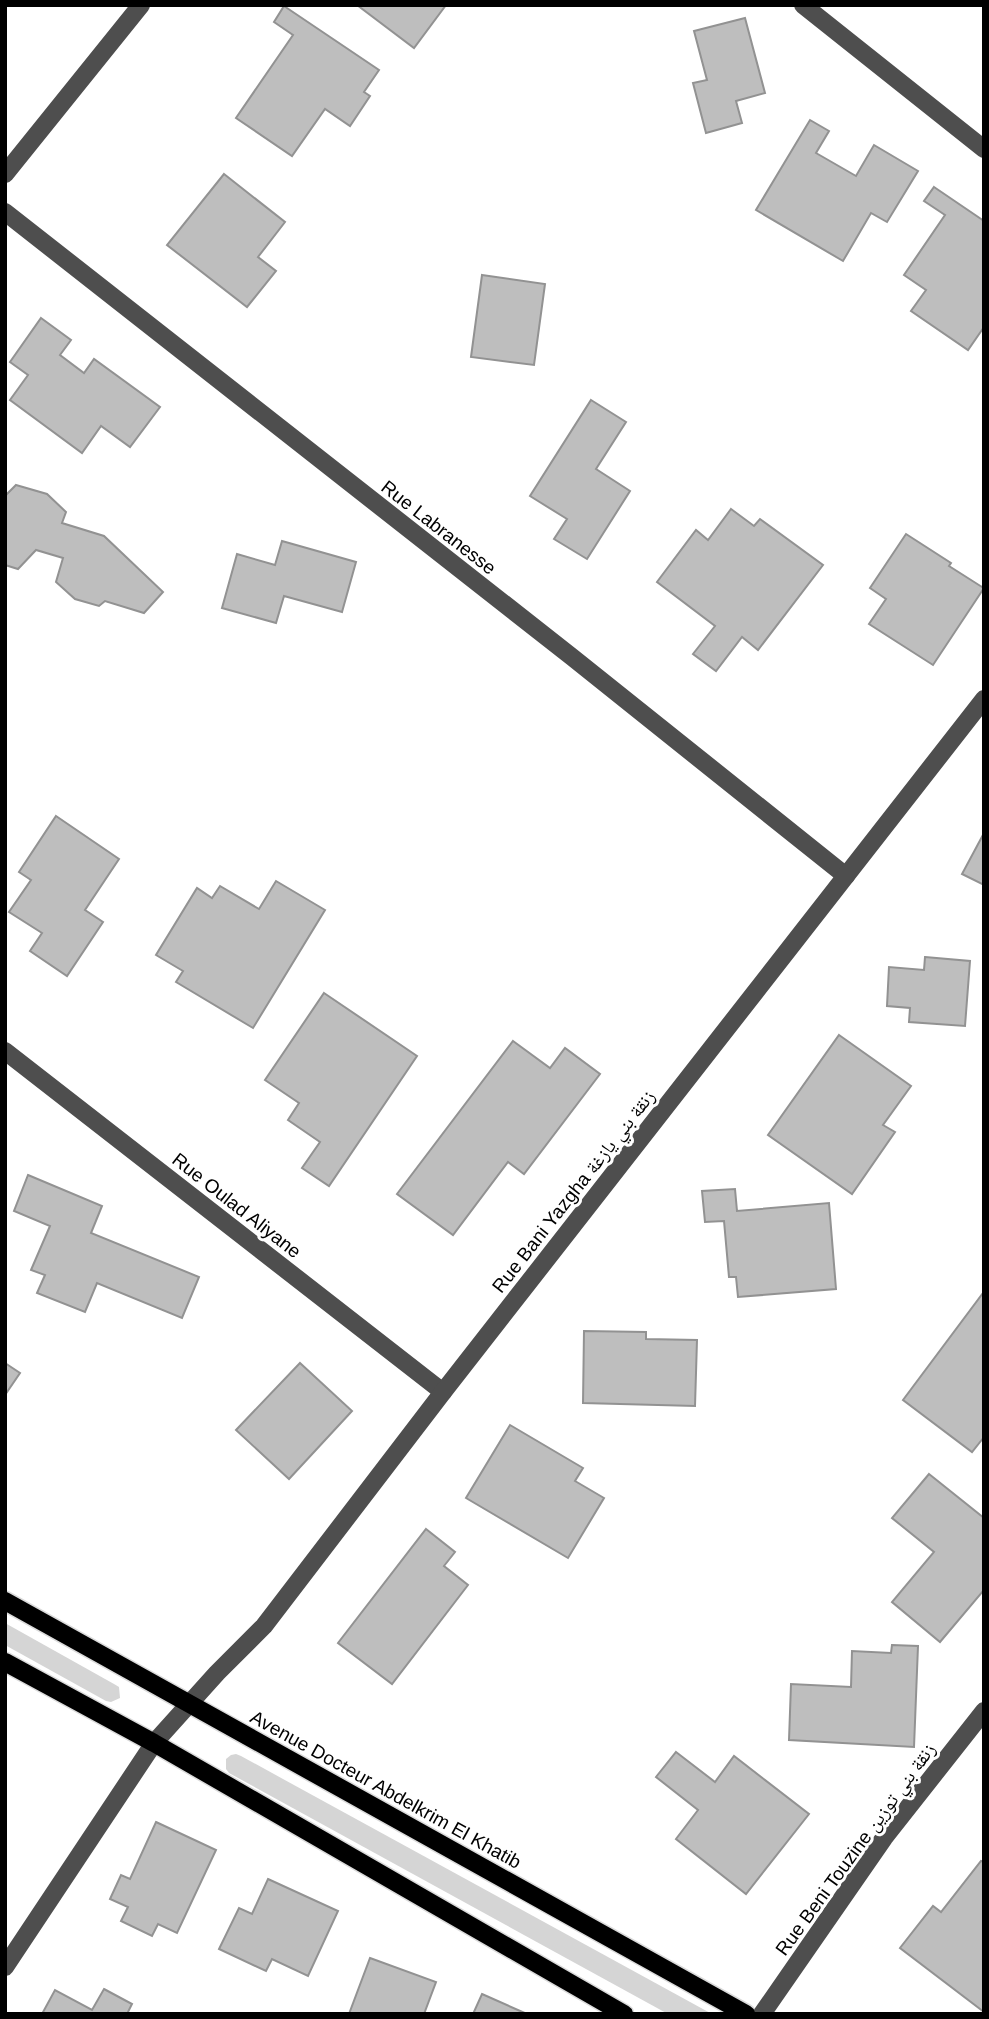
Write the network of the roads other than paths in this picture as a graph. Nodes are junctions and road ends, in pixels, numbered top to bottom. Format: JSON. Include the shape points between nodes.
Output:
{"nodes":[{"id":1,"x":141,"y":5,"type":"edge"},
{"id":2,"x":803,"y":5,"type":"edge"},
{"id":3,"x":984,"y":149,"type":"edge"},
{"id":4,"x":5,"y":174,"type":"edge"},
{"id":5,"x":5,"y":212,"type":"edge"},
{"id":6,"x":984,"y":699,"type":"edge"},
{"id":7,"x":846,"y":876,"type":"junction"},
{"id":8,"x":5,"y":1051,"type":"edge"},
{"id":9,"x":443,"y":1392,"type":"junction"},
{"id":10,"x":5,"y":1601,"type":"edge"},
{"id":11,"x":5,"y":1662,"type":"edge"},
{"id":12,"x":190,"y":1704,"type":"junction"},
{"id":13,"x":984,"y":1711,"type":"edge"},
{"id":14,"x":154,"y":1743,"type":"junction"},
{"id":15,"x":5,"y":1967,"type":"edge"},
{"id":16,"x":624,"y":2014,"type":"edge"},
{"id":17,"x":746,"y":2014,"type":"edge"},
{"id":18,"x":762,"y":2014,"type":"edge"}],
"edges":[{"from":1,"to":4,"type":"street"},
{"from":2,"to":3,"type":"street"},
{"from":5,"to":7,"type":"street","name":"Rue Labranesse"},
{"from":6,"to":7,"type":"street","name":"Rue Bani Yazgha زنقة بني يازغة"},
{"from":7,"to":9,"type":"street","name":"Rue Bani Yazgha زنقة بني يازغة"},
{"from":8,"to":9,"type":"street","name":"Rue Oulad Aliyane"},
{"from":9,"to":12,"type":"street","name":"Rue Bani Yazgha زنقة بني يازغة","via":[[264,1626]]},
{"from":10,"to":12,"type":"main road","name":"Avenue Docteur Abdelkrim El Khatib"},
{"from":11,"to":14,"type":"main road"},
{"from":12,"to":14,"type":"street","name":"Rue Bani Yazgha زنقة بني يازغة"},
{"from":12,"to":17,"type":"main road","name":"Avenue Docteur Abdelkrim El Khatib"},
{"from":13,"to":18,"type":"street","name":"Rue Beni Touzine زنقة بني توزين","via":[[884,1839]]},
{"from":14,"to":15,"type":"street","name":"Rue Bani Yazgha زنقة بني يازغة"},
{"from":14,"to":16,"type":"main road"}]}
